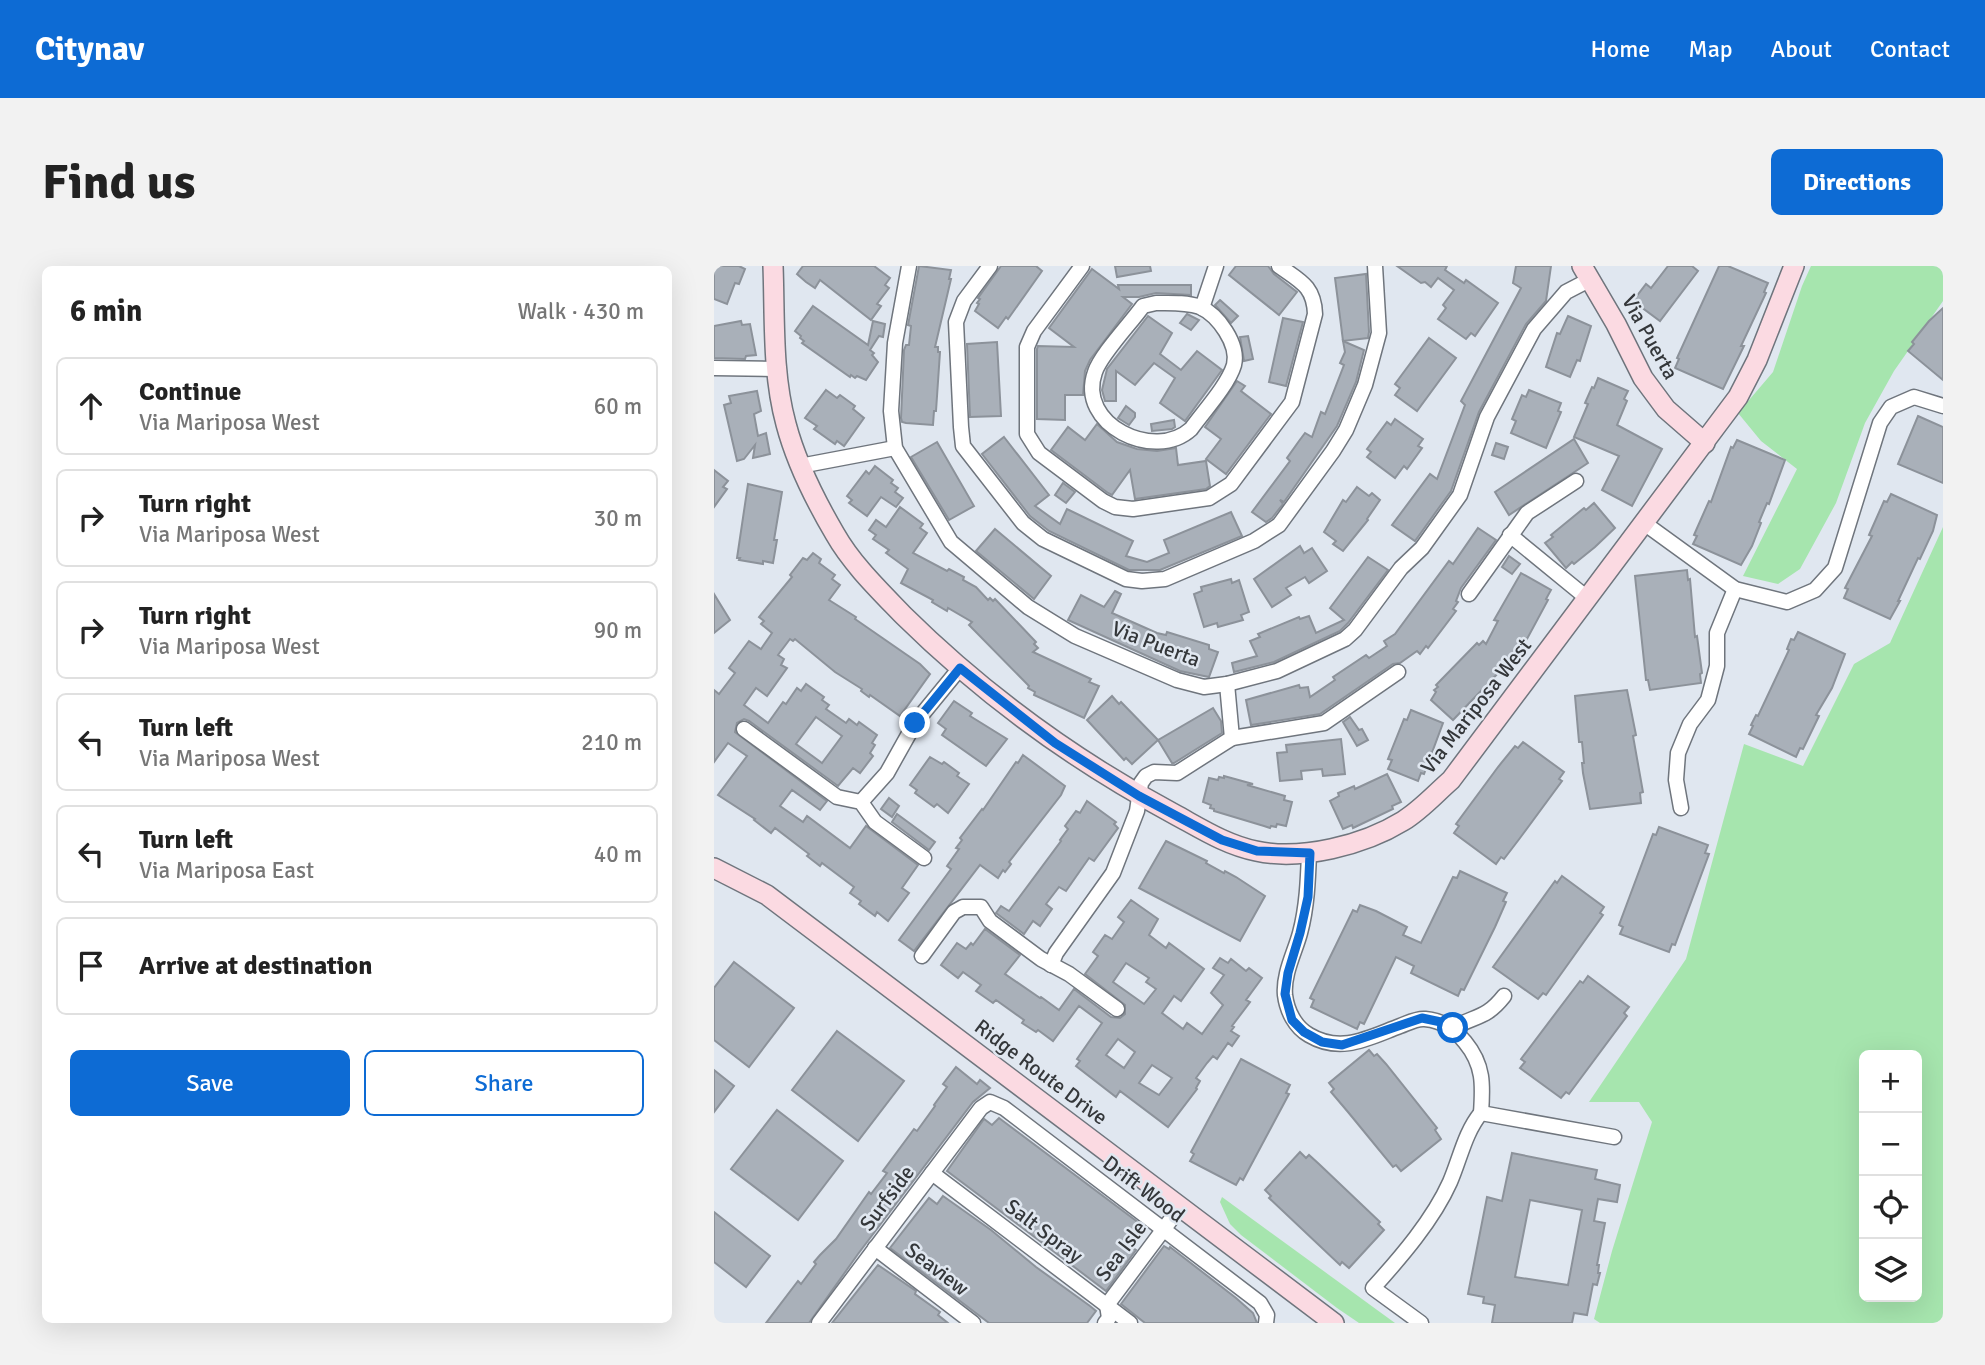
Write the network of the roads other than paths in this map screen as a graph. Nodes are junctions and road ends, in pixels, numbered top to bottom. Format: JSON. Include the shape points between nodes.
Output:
{"nodes":[{"id":1,"x":773,"y":266,"type":"edge"},
{"id":2,"x":909,"y":266,"type":"edge"},
{"id":3,"x":990,"y":266,"type":"edge"},
{"id":4,"x":1082,"y":266,"type":"edge"},
{"id":5,"x":1216,"y":266,"type":"edge"},
{"id":6,"x":1279,"y":266,"type":"edge"},
{"id":7,"x":1375,"y":266,"type":"edge"},
{"id":8,"x":1794,"y":266,"type":"edge"},
{"id":9,"x":1587,"y":272,"type":"edge"},
{"id":10,"x":1202,"y":308,"type":"junction"},
{"id":11,"x":714,"y":368,"type":"edge"},
{"id":12,"x":776,"y":369,"type":"junction"},
{"id":13,"x":1943,"y":406,"type":"edge"},
{"id":14,"x":1705,"y":443,"type":"junction"},
{"id":15,"x":895,"y":448,"type":"junction"},
{"id":16,"x":800,"y":466,"type":"junction"},
{"id":17,"x":1576,"y":481,"type":"dead end"},
{"id":18,"x":1644,"y":523,"type":"junction"},
{"id":19,"x":1510,"y":535,"type":"junction"},
{"id":20,"x":1735,"y":589,"type":"junction"},
{"id":21,"x":1469,"y":594,"type":"dead end"},
{"id":22,"x":1587,"y":598,"type":"junction"},
{"id":23,"x":960,"y":668,"type":"junction"},
{"id":24,"x":1398,"y":672,"type":"dead end"},
{"id":25,"x":1227,"y":684,"type":"junction"},
{"id":26,"x":744,"y":729,"type":"dead end"},
{"id":27,"x":1231,"y":738,"type":"junction"},
{"id":28,"x":1139,"y":796,"type":"junction"},
{"id":29,"x":861,"y":803,"type":"junction"},
{"id":30,"x":1681,"y":808,"type":"dead end"},
{"id":31,"x":1310,"y":853,"type":"junction"},
{"id":32,"x":924,"y":858,"type":"dead end"},
{"id":33,"x":714,"y":868,"type":"edge"},
{"id":34,"x":922,"y":956,"type":"dead end"},
{"id":35,"x":1051,"y":965,"type":"junction"},
{"id":36,"x":1504,"y":996,"type":"dead end"},
{"id":37,"x":1117,"y":1009,"type":"dead end"},
{"id":38,"x":1453,"y":1028,"type":"junction"},
{"id":39,"x":990,"y":1102,"type":"joint"},
{"id":40,"x":1481,"y":1112,"type":"junction"},
{"id":41,"x":1614,"y":1137,"type":"dead end"},
{"id":42,"x":932,"y":1173,"type":"junction"},
{"id":43,"x":1181,"y":1206,"type":"junction"},
{"id":44,"x":1163,"y":1229,"type":"junction"},
{"id":45,"x":875,"y":1248,"type":"junction"},
{"id":46,"x":1107,"y":1305,"type":"junction"},
{"id":47,"x":1266,"y":1319,"type":"edge"},
{"id":48,"x":819,"y":1323,"type":"edge"},
{"id":49,"x":973,"y":1323,"type":"edge"},
{"id":50,"x":1105,"y":1323,"type":"edge"},
{"id":51,"x":1130,"y":1323,"type":"edge"},
{"id":52,"x":1334,"y":1323,"type":"edge"},
{"id":53,"x":1421,"y":1323,"type":"edge"}],
"edges":[{"from":1,"to":12,"type":"street","name":"Via Mariposa West"},
{"from":2,"to":15,"type":"street","name":"Via Puerta","via":[[895,343],[891,411]]},
{"from":3,"to":7,"type":"street","via":[[964,301],[957,322],[964,446],[1023,523],[1043,539],[1126,579],[1142,581],[1165,579],[1254,541],[1279,525],[1333,452],[1365,385],[1379,333]]},
{"from":4,"to":6,"type":"street","via":[[1027,347],[1027,434],[1039,453],[1103,501],[1133,509],[1209,498],[1231,484],[1292,402],[1315,314],[1314,300],[1310,288]]},
{"from":5,"to":10,"type":"street"},
{"from":8,"to":14,"type":"street","name":"Via Mariposa West","via":[[1757,360],[1738,397]]},
{"from":9,"to":14,"type":"street","name":"Via Puerta","via":[[1643,379],[1666,409]]},
{"from":9,"to":25,"type":"street","name":"Via Puerta","via":[[1534,329],[1487,417],[1460,495],[1355,629],[1345,639],[1277,671]]},
{"from":10,"to":10,"type":"street","via":[[1166,303],[1143,306],[1094,373],[1093,397],[1100,416],[1139,441],[1178,437],[1191,429],[1228,377],[1235,357],[1224,328]]},
{"from":11,"to":12,"type":"street"},
{"from":12,"to":16,"type":"street","name":"Via Mariposa West"},
{"from":13,"to":20,"type":"street","via":[[1914,397],[1891,407],[1880,423],[1835,568],[1815,590],[1787,602]]},
{"from":14,"to":18,"type":"street","name":"Via Mariposa West"},
{"from":15,"to":16,"type":"street"},
{"from":15,"to":25,"type":"street","name":"Via Puerta","via":[[951,542],[1028,607],[1075,636],[1177,680],[1204,687]]},
{"from":16,"to":23,"type":"street","name":"Via Mariposa West","via":[[837,537],[877,589]]},
{"from":17,"to":19,"type":"street","via":[[1527,513]]},
{"from":18,"to":20,"type":"street"},
{"from":18,"to":22,"type":"street","name":"Via Mariposa West"},
{"from":19,"to":21,"type":"street"},
{"from":19,"to":22,"type":"street"},
{"from":20,"to":30,"type":"street","via":[[1717,633],[1717,666],[1708,700],[1690,724],[1678,753]]},
{"from":22,"to":31,"type":"street","name":"Via Mariposa West","via":[[1451,780],[1427,803],[1386,831]]},
{"from":23,"to":28,"type":"street","name":"Via Mariposa West","via":[[1055,743]]},
{"from":23,"to":29,"type":"street","via":[[915,723],[887,773]]},
{"from":24,"to":27,"type":"street","via":[[1324,723]]},
{"from":25,"to":27,"type":"street"},
{"from":26,"to":29,"type":"street","via":[[837,797]]},
{"from":27,"to":28,"type":"street","via":[[1177,773],[1146,776]]},
{"from":28,"to":31,"type":"street","name":"Via Mariposa West","via":[[1222,840],[1257,851]]},
{"from":28,"to":35,"type":"street","via":[[1113,873]]},
{"from":29,"to":32,"type":"street","via":[[875,822]]},
{"from":31,"to":38,"type":"street","via":[[1308,897],[1285,994],[1292,1020],[1322,1042],[1342,1045],[1422,1018]]},
{"from":33,"to":43,"type":"street","name":"Ridge Route Drive","via":[[767,895]]},
{"from":34,"to":35,"type":"street","via":[[954,912],[972,905],[981,907],[990,921]]},
{"from":35,"to":37,"type":"street"},
{"from":36,"to":38,"type":"street","via":[[1483,1017]]},
{"from":38,"to":40,"type":"street","via":[[1473,1052],[1484,1082]]},
{"from":39,"to":42,"type":"street","name":"Surfside"},
{"from":39,"to":44,"type":"street","name":"Drift Wood"},
{"from":40,"to":41,"type":"street"},
{"from":40,"to":53,"type":"street","via":[[1472,1123],[1449,1184],[1410,1246],[1373,1288]]},
{"from":42,"to":45,"type":"street","name":"Surfside"},
{"from":42,"to":46,"type":"street","name":"Salt Spray"},
{"from":43,"to":44,"type":"street","name":"Sea Isle"},
{"from":43,"to":52,"type":"street","name":"Ridge Route Drive"},
{"from":44,"to":46,"type":"street","name":"Sea Isle"},
{"from":44,"to":47,"type":"street","name":"Drift Wood","via":[[1261,1303]]},
{"from":45,"to":48,"type":"street","name":"Surfside"},
{"from":45,"to":49,"type":"street","name":"Seaview"},
{"from":46,"to":50,"type":"street","name":"Sea Isle"},
{"from":46,"to":51,"type":"street","name":"Salt Spray"}]}
